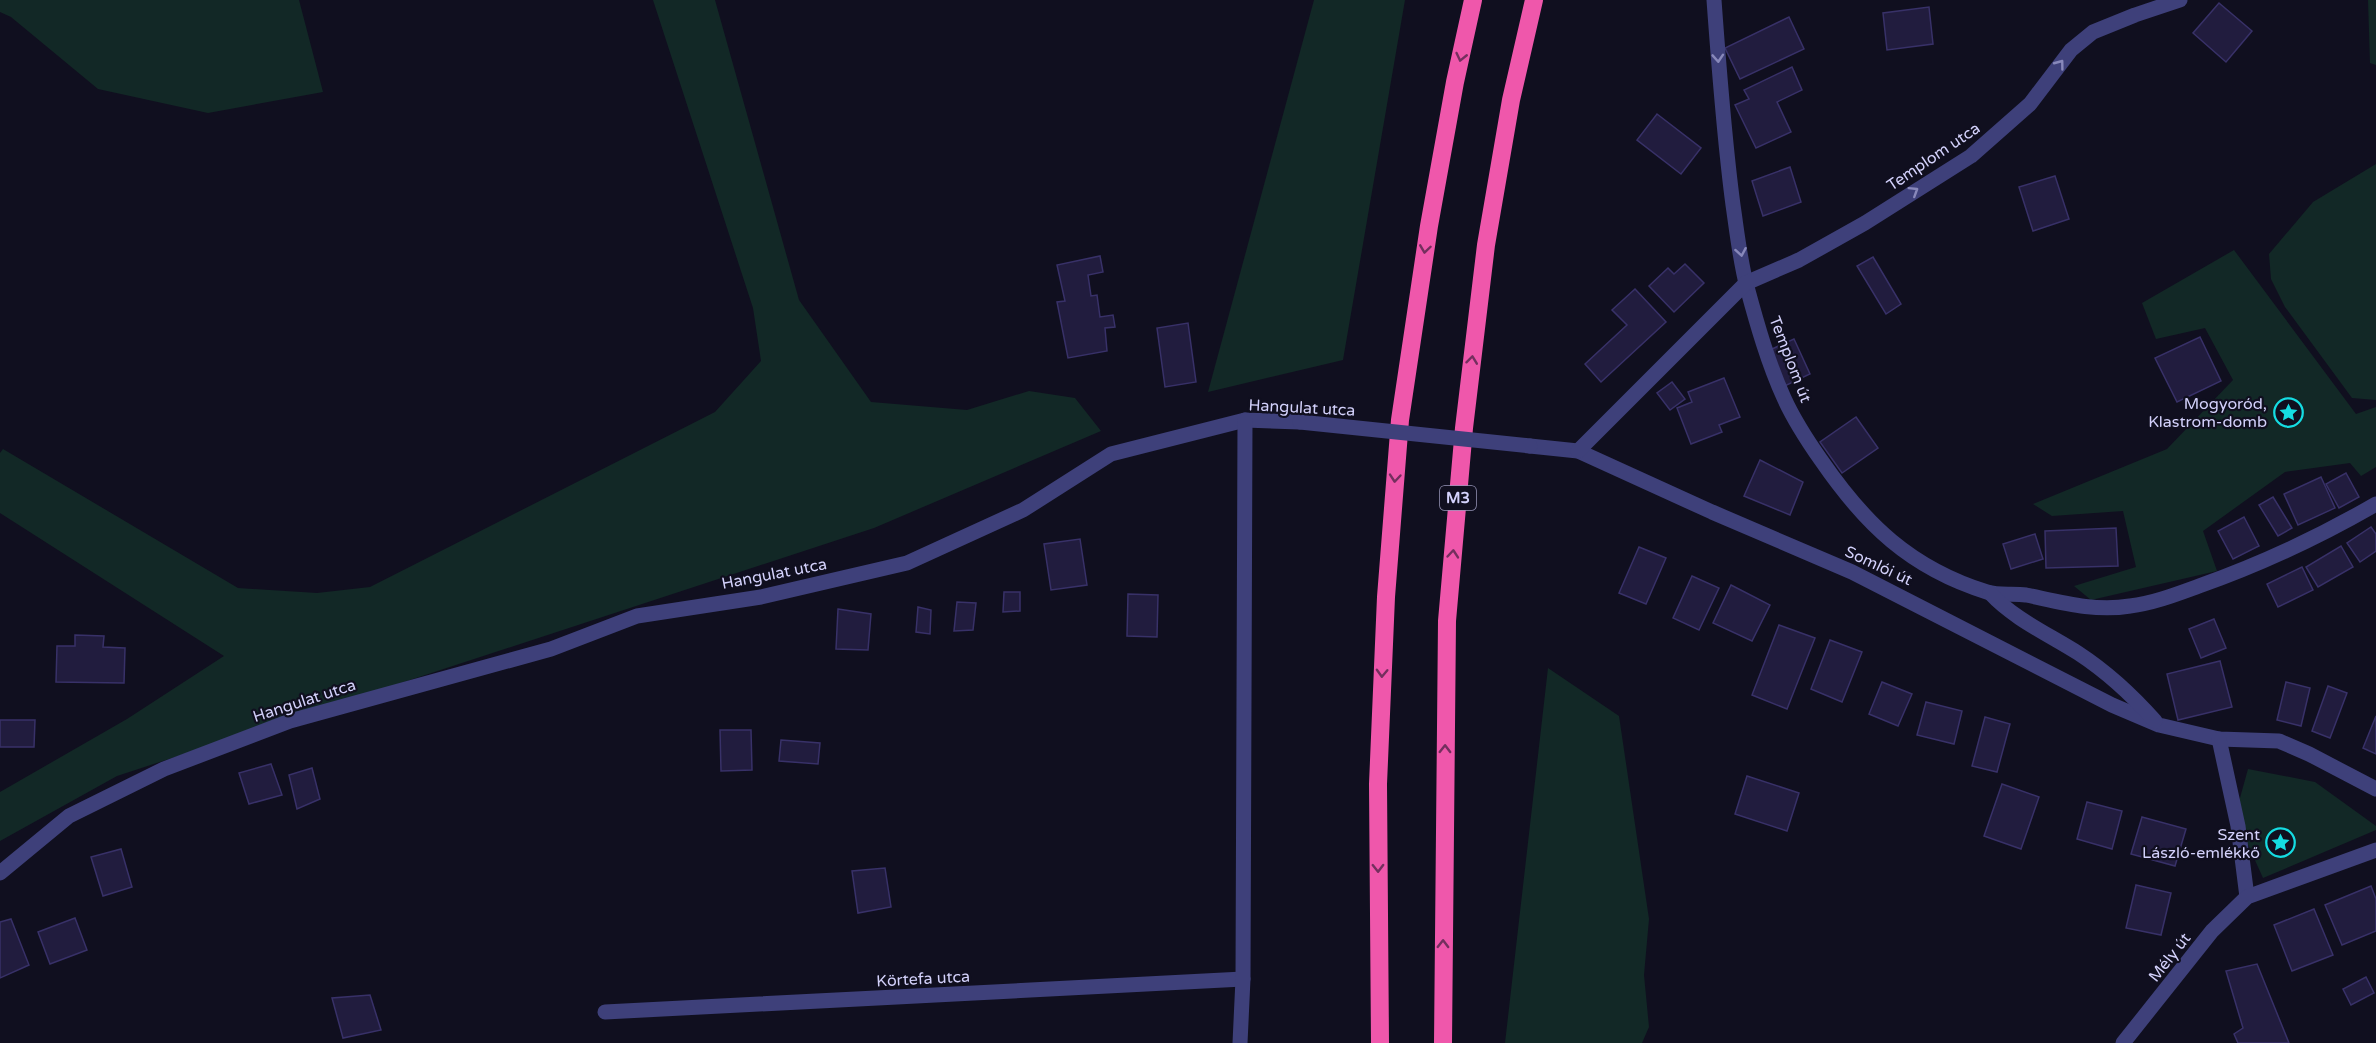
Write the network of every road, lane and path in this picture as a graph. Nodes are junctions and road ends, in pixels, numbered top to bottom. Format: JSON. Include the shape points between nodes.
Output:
{"nodes":[{"id":1,"x":1473,"y":0,"type":"edge"},
{"id":2,"x":1534,"y":0,"type":"edge"},
{"id":3,"x":1714,"y":0,"type":"edge"},
{"id":4,"x":2180,"y":0,"type":"edge"},
{"id":5,"x":1746,"y":284,"type":"junction"},
{"id":6,"x":1245,"y":420,"type":"junction"},
{"id":7,"x":1578,"y":451,"type":"junction"},
{"id":8,"x":1830,"y":473,"type":"joint"},
{"id":9,"x":2376,"y":504,"type":"edge"},
{"id":10,"x":1990,"y":593,"type":"junction"},
{"id":11,"x":2159,"y":725,"type":"junction"},
{"id":12,"x":2219,"y":739,"type":"junction"},
{"id":13,"x":2376,"y":789,"type":"edge"},
{"id":14,"x":2376,"y":850,"type":"edge"},
{"id":15,"x":0,"y":873,"type":"edge"},
{"id":16,"x":2247,"y":897,"type":"junction"},
{"id":17,"x":1243,"y":979,"type":"junction"},
{"id":18,"x":605,"y":1012,"type":"dead end"},
{"id":19,"x":1240,"y":1043,"type":"edge"},
{"id":20,"x":1380,"y":1043,"type":"edge"},
{"id":21,"x":1443,"y":1043,"type":"edge"},
{"id":22,"x":2123,"y":1043,"type":"edge"}],
"edges":[{"from":1,"to":20,"type":"highway","one_way":true,"via":[[1428,226],[1400,420],[1386,597],[1378,784]]},
{"from":21,"to":2,"type":"highway","number":"M3","one_way":true,"via":[[1447,621],[1464,428],[1486,245],[1511,100]]},
{"from":3,"to":5,"type":"street","one_way":true,"via":[[1724,136]]},
{"from":5,"to":4,"type":"street","name":"Templom utca","one_way":true,"via":[[1865,223],[1971,156],[2030,104],[2071,50],[2093,32]]},
{"from":5,"to":7,"type":"street","name":"Templom utca"},
{"from":5,"to":8,"type":"street","name":"Templom út","via":[[1783,396]]},
{"from":6,"to":7,"type":"street","name":"Hangulat utca","bridge":true,"via":[[1300,422]]},
{"from":6,"to":15,"type":"street","name":"Hangulat utca","via":[[1111,454],[1023,510],[907,563],[761,597],[637,616],[551,649],[290,721],[164,769],[69,816]]},
{"from":6,"to":17,"type":"street"},
{"from":7,"to":11,"type":"street","name":"Somlói út","via":[[1852,572],[2112,705]]},
{"from":8,"to":10,"type":"street","name":"Somlói út","via":[[1876,529],[1903,550],[1928,567]]},
{"from":9,"to":10,"type":"street","name":"Somlói út","via":[[2325,533],[2245,568],[2171,596],[2130,606],[2096,608]]},
{"from":10,"to":11,"type":"street","name":"Somlói út","via":[[2004,608],[2106,675]]},
{"from":11,"to":12,"type":"street","name":"Somlói út"},
{"from":12,"to":13,"type":"street","name":"Somlói út","via":[[2279,741]]},
{"from":12,"to":16,"type":"street","via":[[2238,826]]},
{"from":14,"to":16,"type":"street"},
{"from":16,"to":22,"type":"street","name":"Mély út","via":[[2212,931]]},
{"from":17,"to":18,"type":"street","name":"Körtefa utca"},
{"from":17,"to":19,"type":"street"}]}
